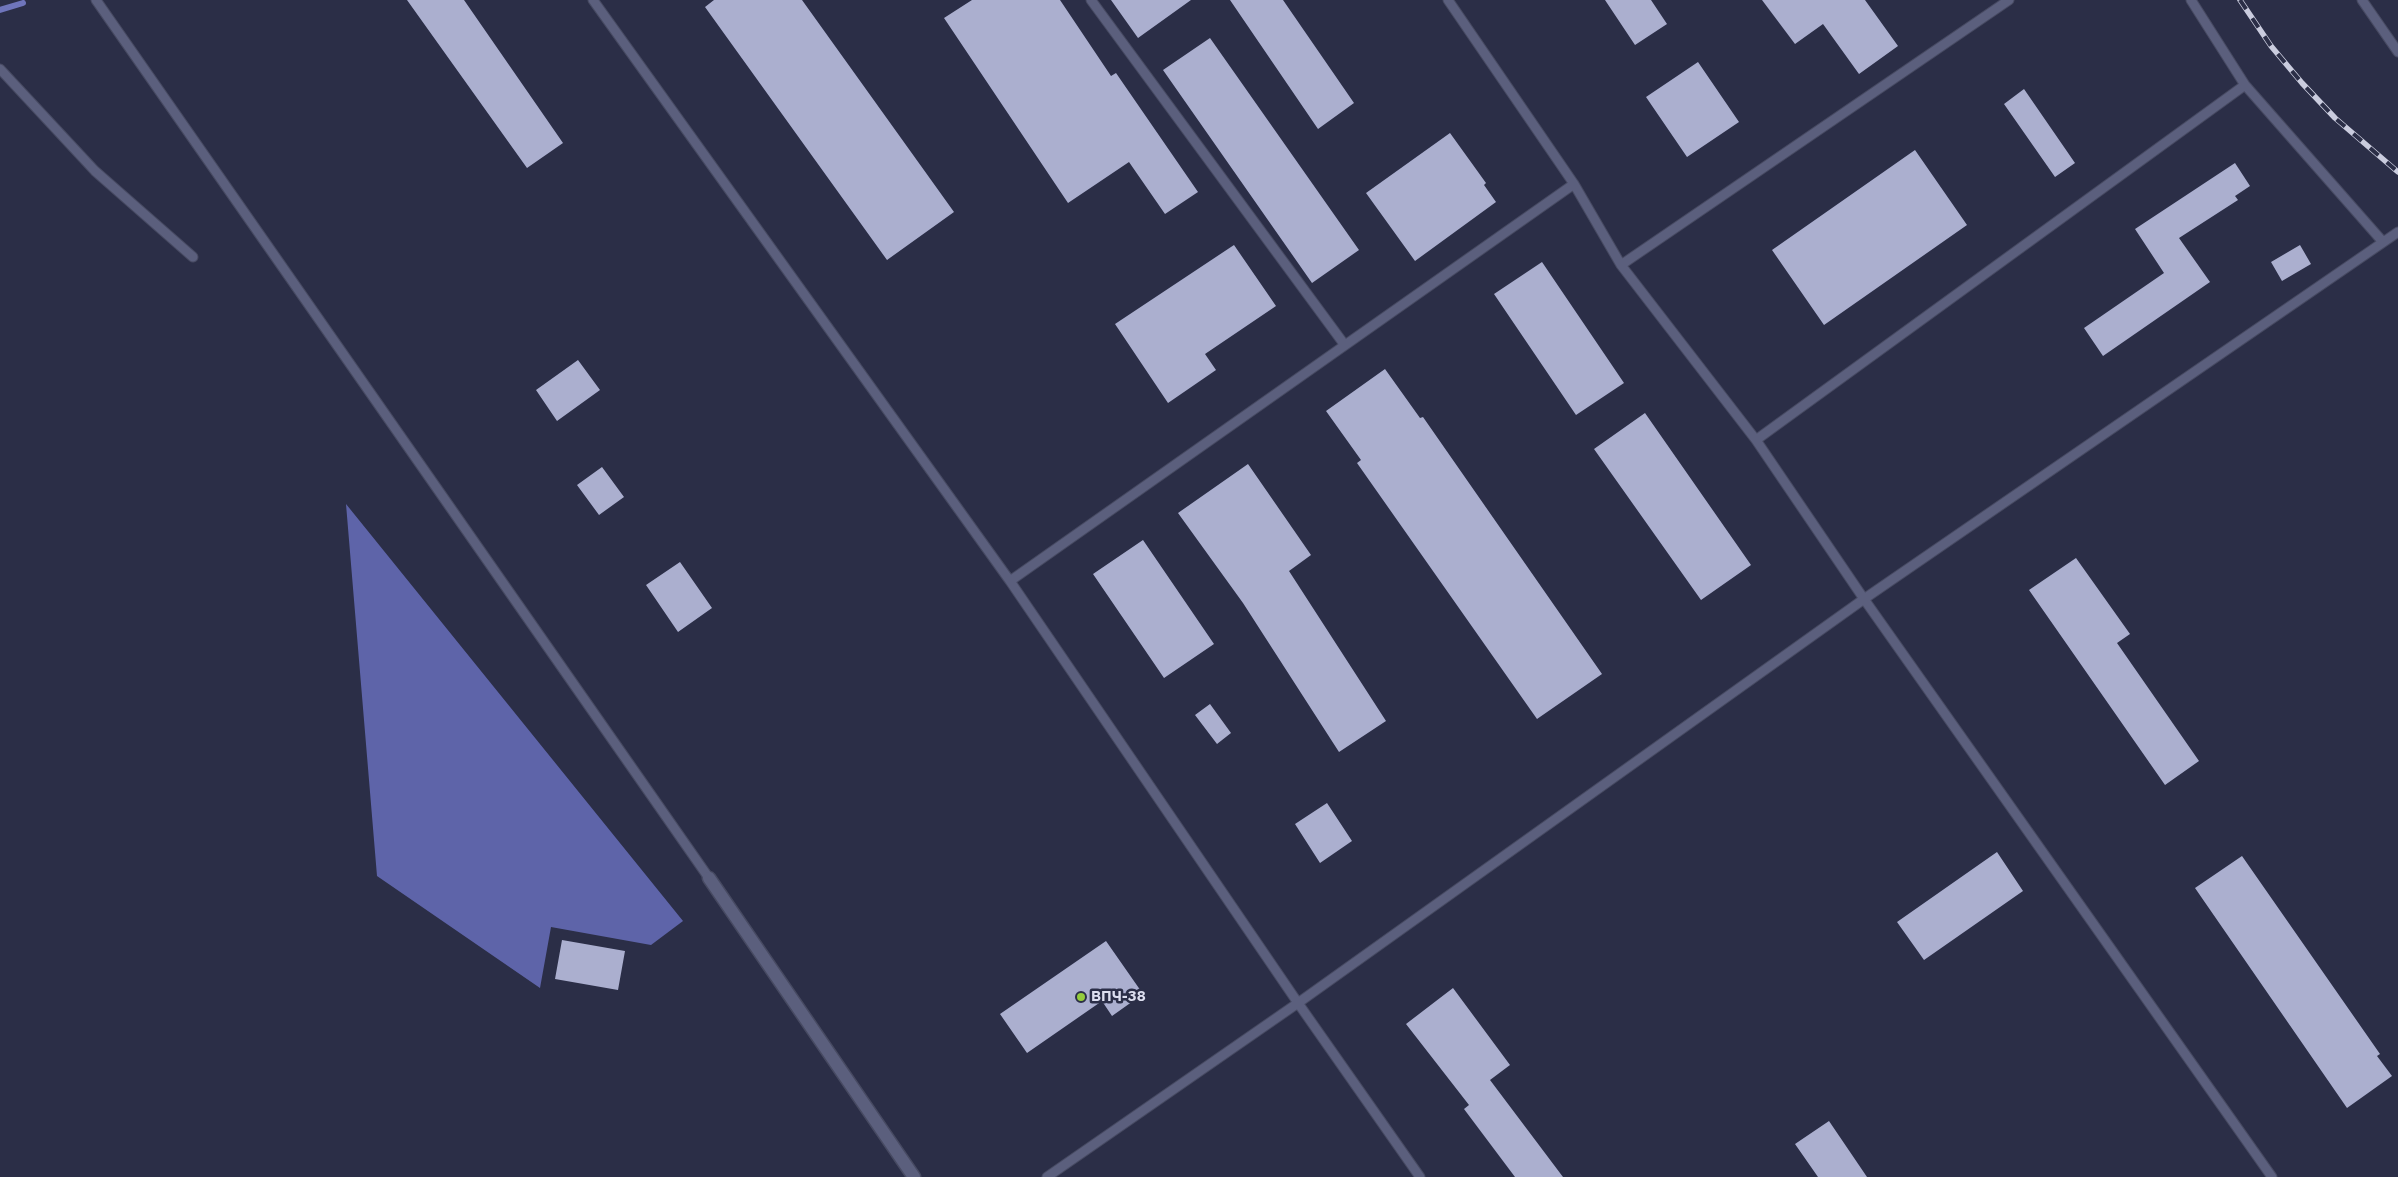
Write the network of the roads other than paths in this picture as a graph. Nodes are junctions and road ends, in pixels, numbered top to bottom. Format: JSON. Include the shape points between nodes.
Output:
{"nodes":[{"id":1,"x":96,"y":0,"type":"edge"},
{"id":2,"x":593,"y":0,"type":"edge"},
{"id":3,"x":1091,"y":0,"type":"edge"},
{"id":4,"x":1448,"y":0,"type":"edge"},
{"id":5,"x":2009,"y":0,"type":"edge"},
{"id":6,"x":2191,"y":0,"type":"edge"},
{"id":7,"x":2362,"y":0,"type":"edge"},
{"id":8,"x":2398,"y":52,"type":"edge"},
{"id":9,"x":0,"y":69,"type":"edge"},
{"id":10,"x":2245,"y":85,"type":"junction"},
{"id":11,"x":1574,"y":184,"type":"junction"},
{"id":12,"x":2398,"y":232,"type":"edge"},
{"id":13,"x":2383,"y":242,"type":"junction"},
{"id":14,"x":194,"y":257,"type":"dead end"},
{"id":15,"x":1621,"y":265,"type":"junction"},
{"id":16,"x":1344,"y":344,"type":"junction"},
{"id":17,"x":1756,"y":440,"type":"junction"},
{"id":18,"x":1010,"y":581,"type":"junction"},
{"id":19,"x":1864,"y":599,"type":"junction"},
{"id":20,"x":709,"y":878,"type":"joint"},
{"id":21,"x":1298,"y":1004,"type":"junction"},
{"id":22,"x":914,"y":1177,"type":"edge"},
{"id":23,"x":1047,"y":1177,"type":"edge"},
{"id":24,"x":1420,"y":1177,"type":"edge"},
{"id":25,"x":2272,"y":1177,"type":"edge"}],
"edges":[{"from":1,"to":20,"type":"lane"},
{"from":2,"to":18,"type":"lane"},
{"from":3,"to":16,"type":"lane"},
{"from":4,"to":11,"type":"lane"},
{"from":5,"to":15,"type":"lane"},
{"from":6,"to":10,"type":"lane"},
{"from":7,"to":8,"type":"lane"},
{"from":9,"to":14,"type":"lane","via":[[95,171]]},
{"from":10,"to":13,"type":"lane"},
{"from":10,"to":17,"type":"lane"},
{"from":11,"to":15,"type":"lane"},
{"from":11,"to":16,"type":"lane"},
{"from":12,"to":13,"type":"lane"},
{"from":13,"to":19,"type":"lane"},
{"from":15,"to":17,"type":"lane"},
{"from":16,"to":18,"type":"lane"},
{"from":17,"to":19,"type":"lane"},
{"from":18,"to":21,"type":"lane"},
{"from":19,"to":21,"type":"lane"},
{"from":19,"to":25,"type":"lane"},
{"from":20,"to":22,"type":"street"},
{"from":21,"to":23,"type":"lane"},
{"from":21,"to":24,"type":"lane"}]}
